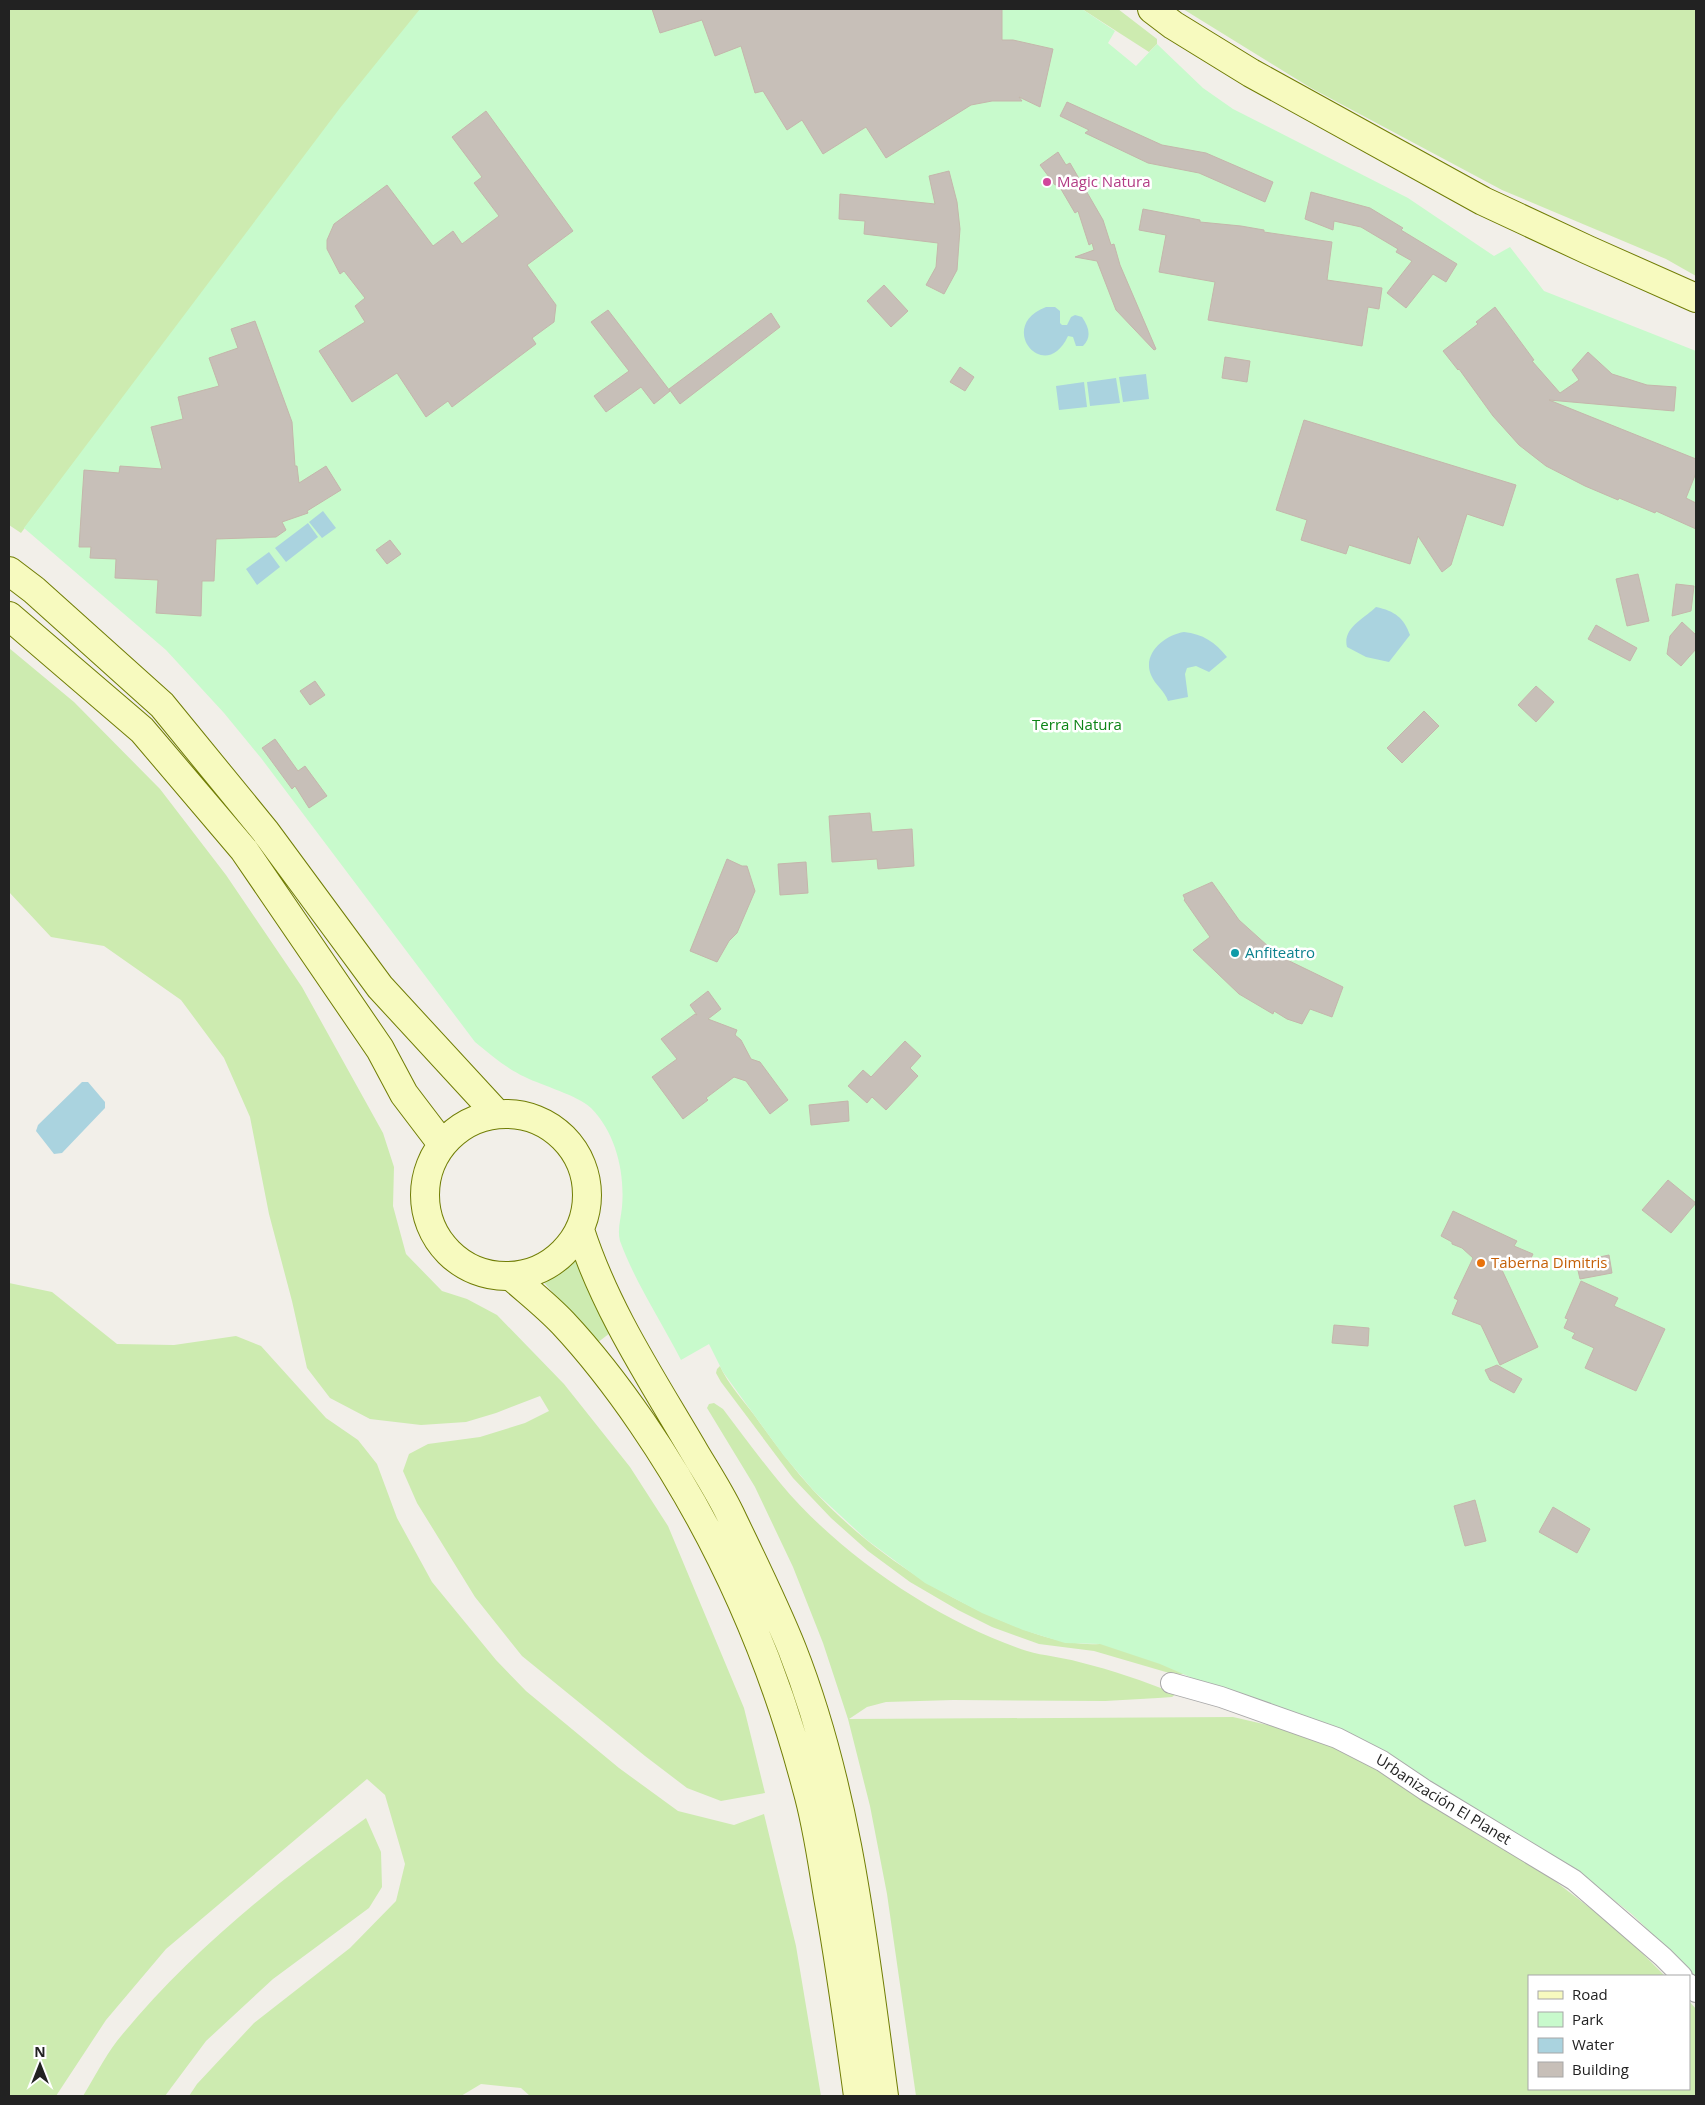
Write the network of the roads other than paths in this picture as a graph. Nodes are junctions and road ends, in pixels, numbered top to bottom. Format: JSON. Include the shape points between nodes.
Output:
{"nodes":[{"id":1,"x":1152,"y":9,"type":"edge"},
{"id":2,"x":1483,"y":201,"type":"junction"},
{"id":3,"x":1696,"y":298,"type":"edge"},
{"id":4,"x":1696,"y":314,"type":"edge"},
{"id":5,"x":9,"y":570,"type":"edge"},
{"id":6,"x":9,"y":616,"type":"edge"},
{"id":7,"x":497,"y":1114,"type":"junction"},
{"id":8,"x":442,"y":1144,"type":"junction"},
{"id":9,"x":580,"y":1230,"type":"junction"},
{"id":10,"x":512,"y":1277,"type":"junction"},
{"id":11,"x":1171,"y":1683,"type":"dead end"},
{"id":12,"x":1681,"y":1975,"type":"edge"},
{"id":13,"x":858,"y":2096,"type":"edge"},
{"id":14,"x":884,"y":2096,"type":"edge"}],
"edges":[{"from":1,"to":2,"type":"main road","via":[[1251,74]]},
{"from":2,"to":3,"type":"main road"},
{"from":2,"to":4,"type":"main road","via":[[1544,243]]},
{"from":5,"to":7,"type":"main road","via":[[162,705],[265,831],[380,987]]},
{"from":6,"to":8,"type":"main road","via":[[142,730],[244,850],[380,1049],[404,1094]]},
{"from":7,"to":8,"type":"main road","via":[[457,1129]]},
{"from":7,"to":9,"type":"main road","via":[[535,1118],[567,1140],[586,1174],[588,1196]]},
{"from":8,"to":10,"type":"main road","via":[[430,1166],[425,1190],[427,1215],[437,1238],[454,1257],[475,1270]]},
{"from":9,"to":10,"type":"main road","via":[[562,1254],[544,1267]]},
{"from":9,"to":14,"type":"main road","via":[[589,1260],[625,1336],[729,1511],[792,1650],[829,1767],[847,1847]]},
{"from":10,"to":13,"type":"main road","via":[[562,1322],[625,1399],[677,1476],[739,1596],[768,1665],[808,1790],[845,1997]]},
{"from":11,"to":12,"type":"street","name":"Urbanización El Planet","via":[[1337,1738],[1382,1761],[1574,1880]]}]}
